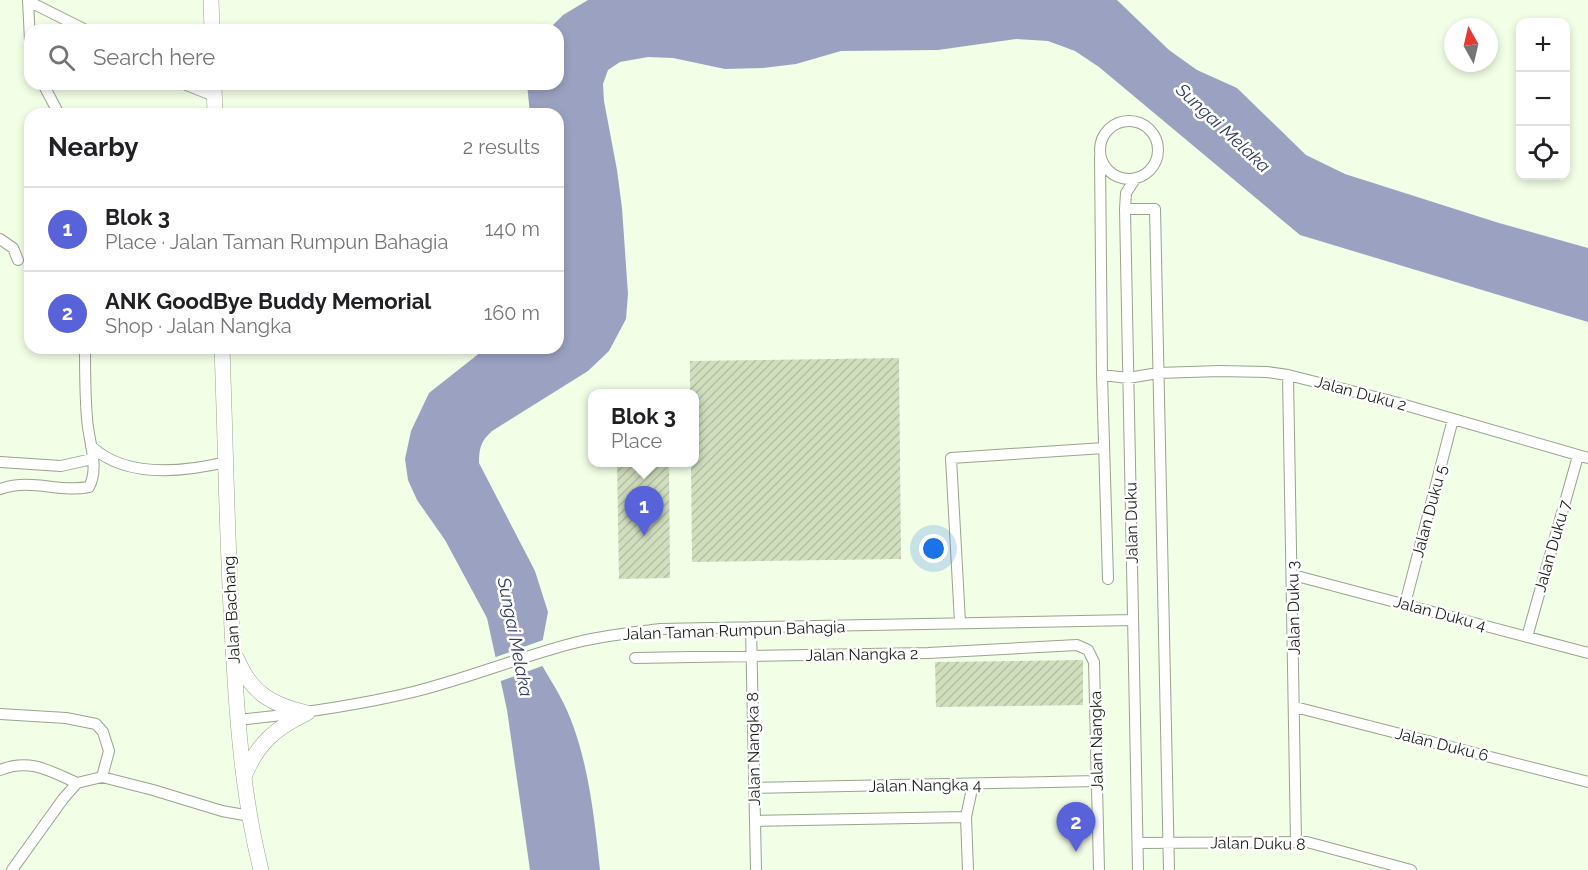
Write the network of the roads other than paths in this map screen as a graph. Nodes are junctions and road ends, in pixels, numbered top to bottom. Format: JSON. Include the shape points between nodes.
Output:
{"nodes":[{"id":1,"x":210,"y":0,"type":"edge"},
{"id":2,"x":28,"y":1,"type":"edge"},
{"id":3,"x":29,"y":24,"type":"edge"},
{"id":4,"x":74,"y":24,"type":"edge"},
{"id":5,"x":212,"y":24,"type":"edge"},
{"id":6,"x":46,"y":90,"type":"edge"},
{"id":7,"x":214,"y":90,"type":"edge"},
{"id":8,"x":56,"y":108,"type":"edge"},
{"id":9,"x":215,"y":108,"type":"edge"},
{"id":10,"x":1100,"y":156,"type":"junction"},
{"id":11,"x":1135,"y":179,"type":"junction"},
{"id":12,"x":1125,"y":209,"type":"junction"},
{"id":13,"x":0,"y":239,"type":"edge"},
{"id":14,"x":18,"y":261,"type":"dead end"},
{"id":15,"x":85,"y":354,"type":"edge"},
{"id":16,"x":222,"y":354,"type":"edge"},
{"id":17,"x":1158,"y":373,"type":"junction"},
{"id":18,"x":1102,"y":375,"type":"junction"},
{"id":19,"x":1288,"y":375,"type":"junction"},
{"id":20,"x":1128,"y":378,"type":"junction"},
{"id":21,"x":1453,"y":419,"type":"junction"},
{"id":22,"x":91,"y":446,"type":"junction"},
{"id":23,"x":1104,"y":448,"type":"junction"},
{"id":24,"x":1583,"y":457,"type":"edge"},
{"id":25,"x":93,"y":459,"type":"junction"},
{"id":26,"x":0,"y":462,"type":"edge"},
{"id":27,"x":226,"y":462,"type":"junction"},
{"id":28,"x":0,"y":489,"type":"edge"},
{"id":29,"x":1293,"y":575,"type":"junction"},
{"id":30,"x":1108,"y":579,"type":"dead end"},
{"id":31,"x":1405,"y":604,"type":"junction"},
{"id":32,"x":1133,"y":620,"type":"junction"},
{"id":33,"x":960,"y":622,"type":"junction"},
{"id":34,"x":751,"y":627,"type":"junction"},
{"id":35,"x":1527,"y":637,"type":"junction"},
{"id":36,"x":233,"y":648,"type":"junction"},
{"id":37,"x":1088,"y":650,"type":"joint"},
{"id":38,"x":1588,"y":653,"type":"edge"},
{"id":39,"x":752,"y":656,"type":"junction"},
{"id":40,"x":635,"y":658,"type":"dead end"},
{"id":41,"x":1295,"y":707,"type":"junction"},
{"id":42,"x":307,"y":713,"type":"junction"},
{"id":43,"x":0,"y":714,"type":"edge"},
{"id":44,"x":238,"y":720,"type":"junction"},
{"id":45,"x":0,"y":770,"type":"edge"},
{"id":46,"x":102,"y":777,"type":"junction"},
{"id":47,"x":244,"y":777,"type":"junction"},
{"id":48,"x":1096,"y":781,"type":"junction"},
{"id":49,"x":1588,"y":782,"type":"edge"},
{"id":50,"x":77,"y":783,"type":"junction"},
{"id":51,"x":973,"y":784,"type":"junction"},
{"id":52,"x":754,"y":788,"type":"junction"},
{"id":53,"x":250,"y":816,"type":"junction"},
{"id":54,"x":966,"y":817,"type":"junction"},
{"id":55,"x":754,"y":821,"type":"junction"},
{"id":56,"x":1169,"y":842,"type":"junction"},
{"id":57,"x":1296,"y":842,"type":"junction"},
{"id":58,"x":1138,"y":843,"type":"junction"},
{"id":59,"x":12,"y":870,"type":"edge"},
{"id":60,"x":261,"y":870,"type":"edge"},
{"id":61,"x":756,"y":870,"type":"edge"},
{"id":62,"x":968,"y":870,"type":"edge"},
{"id":63,"x":1099,"y":870,"type":"edge"},
{"id":64,"x":1138,"y":870,"type":"edge"},
{"id":65,"x":1169,"y":870,"type":"edge"},
{"id":66,"x":1411,"y":870,"type":"edge"}],
"edges":[{"from":1,"to":5,"type":"street"},
{"from":2,"to":3,"type":"street"},
{"from":2,"to":4,"type":"street"},
{"from":6,"to":8,"type":"street"},
{"from":7,"to":9,"type":"street"},
{"from":10,"to":11,"type":"street","via":[[1109,172],[1127,180]]},
{"from":10,"to":11,"type":"street","via":[[1102,137],[1116,124],[1126,121],[1145,126],[1157,142],[1158,152],[1151,169]]},
{"from":10,"to":18,"type":"street"},
{"from":11,"to":12,"type":"street","name":"Jalan Duku","via":[[1126,193]]},
{"from":12,"to":17,"type":"street","via":[[1155,209]]},
{"from":12,"to":20,"type":"street","name":"Jalan Duku"},
{"from":13,"to":14,"type":"street","via":[[13,248]]},
{"from":15,"to":22,"type":"street"},
{"from":16,"to":27,"type":"street","name":"Jalan Bachang"},
{"from":17,"to":19,"type":"street","name":"Jalan Duku 2"},
{"from":17,"to":20,"type":"street","name":"Jalan Duku 2"},
{"from":17,"to":56,"type":"street"},
{"from":18,"to":20,"type":"street","name":"Jalan Duku 2"},
{"from":18,"to":23,"type":"street"},
{"from":19,"to":21,"type":"street","name":"Jalan Duku 2"},
{"from":19,"to":29,"type":"street","name":"Jalan Duku 3"},
{"from":20,"to":32,"type":"street","name":"Jalan Duku"},
{"from":21,"to":24,"type":"street","name":"Jalan Duku 2"},
{"from":21,"to":31,"type":"street","name":"Jalan Duku 5"},
{"from":22,"to":25,"type":"street"},
{"from":22,"to":27,"type":"street","via":[[112,461],[142,468],[179,470]]},
{"from":23,"to":30,"type":"street"},
{"from":23,"to":33,"type":"street","via":[[951,458]]},
{"from":24,"to":35,"type":"street","name":"Jalan Duku 7"},
{"from":25,"to":26,"type":"street","via":[[61,466]]},
{"from":25,"to":28,"type":"street","via":[[89,487],[23,484]]},
{"from":27,"to":36,"type":"street","name":"Jalan Bachang"},
{"from":29,"to":31,"type":"street","name":"Jalan Duku 4"},
{"from":29,"to":41,"type":"street","name":"Jalan Duku 3"},
{"from":31,"to":35,"type":"street","name":"Jalan Duku 4"},
{"from":32,"to":33,"type":"street","name":"Jalan Taman Rumpun Bahagia"},
{"from":32,"to":58,"type":"street","name":"Jalan Duku"},
{"from":33,"to":34,"type":"street","name":"Jalan Taman Rumpun Bahagia"},
{"from":34,"to":39,"type":"street","name":"Jalan Nangka 8"},
{"from":34,"to":42,"type":"street","name":"Jalan Taman Rumpun Bahagia","via":[[660,629],[612,635],[568,644],[412,692]]},
{"from":35,"to":38,"type":"street","name":"Jalan Duku 4"},
{"from":36,"to":42,"type":"street","via":[[249,682],[261,695]]},
{"from":36,"to":44,"type":"street","name":"Jalan Bachang"},
{"from":37,"to":39,"type":"street","name":"Jalan Nangka 2","via":[[1077,645]]},
{"from":37,"to":48,"type":"street","name":"Jalan Nangka","via":[[1094,662]]},
{"from":39,"to":40,"type":"street","name":"Jalan Nangka 2"},
{"from":39,"to":52,"type":"street","name":"Jalan Nangka 8"},
{"from":41,"to":49,"type":"street","name":"Jalan Duku 6"},
{"from":41,"to":57,"type":"street","name":"Jalan Duku 3"},
{"from":42,"to":44,"type":"street","name":"Jalan Taman Rumpun Bahagia"},
{"from":42,"to":47,"type":"street","via":[[284,724],[271,736],[254,755]]},
{"from":43,"to":46,"type":"street","via":[[96,724],[104,732],[109,751]]},
{"from":44,"to":47,"type":"street","name":"Jalan Bachang"},
{"from":45,"to":50,"type":"street","via":[[15,764],[42,767]]},
{"from":46,"to":50,"type":"street"},
{"from":46,"to":53,"type":"street"},
{"from":47,"to":53,"type":"street","name":"Jalan Bachang"},
{"from":48,"to":51,"type":"street","name":"Jalan Nangka 4"},
{"from":48,"to":63,"type":"street","name":"Jalan Nangka"},
{"from":50,"to":59,"type":"street"},
{"from":51,"to":52,"type":"street","name":"Jalan Nangka 4"},
{"from":51,"to":54,"type":"street"},
{"from":52,"to":55,"type":"street","name":"Jalan Nangka 8"},
{"from":53,"to":60,"type":"street","name":"Jalan Bachang"},
{"from":54,"to":55,"type":"street"},
{"from":54,"to":62,"type":"street"},
{"from":55,"to":61,"type":"street","name":"Jalan Nangka 8"},
{"from":56,"to":57,"type":"street","name":"Jalan Duku 8"},
{"from":56,"to":58,"type":"street","name":"Jalan Duku 8"},
{"from":56,"to":65,"type":"street"},
{"from":57,"to":66,"type":"street","name":"Jalan Duku 8"},
{"from":58,"to":64,"type":"street","name":"Jalan Duku"}]}
